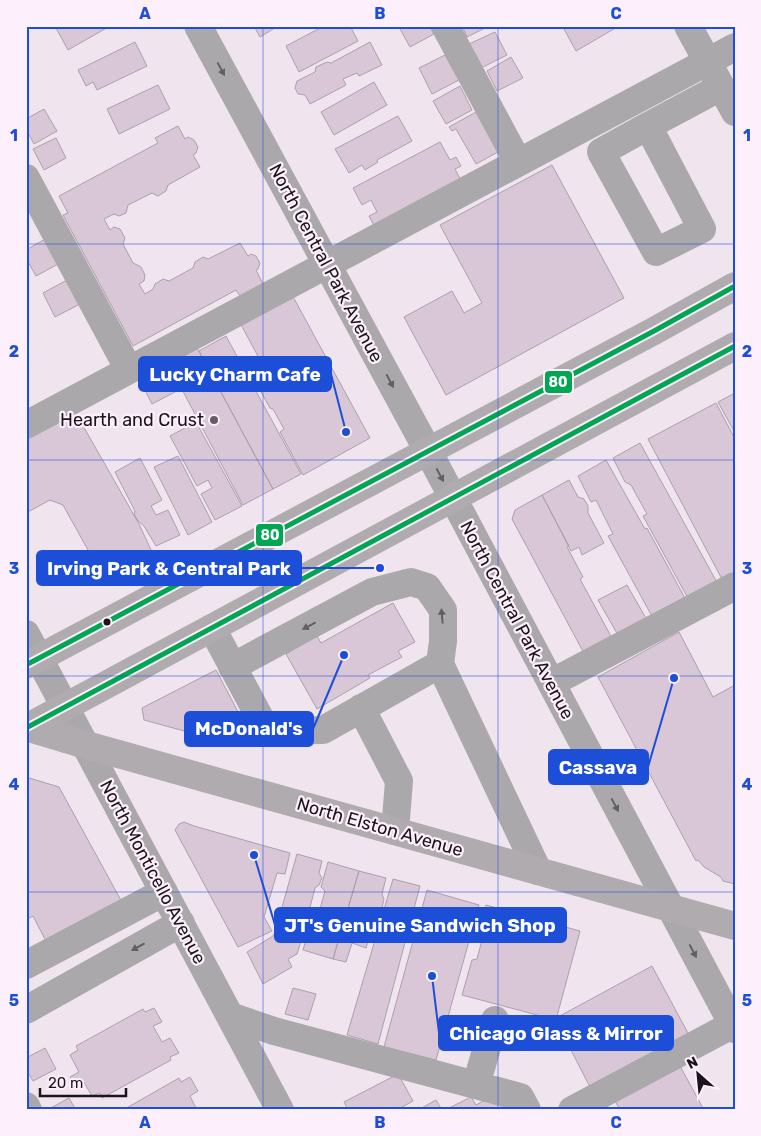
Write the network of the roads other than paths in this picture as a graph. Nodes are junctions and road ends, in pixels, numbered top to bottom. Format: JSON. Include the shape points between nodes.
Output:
{"nodes":[{"id":1,"x":198,"y":26,"type":"edge"},
{"id":2,"x":445,"y":26,"type":"edge"},
{"id":3,"x":688,"y":26,"type":"edge"},
{"id":4,"x":735,"y":47,"type":"edge"},
{"id":5,"x":707,"y":62,"type":"junction"},
{"id":6,"x":722,"y":88,"type":"junction"},
{"id":7,"x":735,"y":112,"type":"edge"},
{"id":8,"x":648,"y":126,"type":"dead end"},
{"id":9,"x":518,"y":162,"type":"junction"},
{"id":10,"x":26,"y":178,"type":"edge"},
{"id":11,"x":327,"y":265,"type":"junction"},
{"id":12,"x":735,"y":286,"type":"edge"},
{"id":13,"x":735,"y":346,"type":"edge"},
{"id":14,"x":129,"y":370,"type":"junction"},
{"id":15,"x":26,"y":425,"type":"edge"},
{"id":16,"x":428,"y":451,"type":"junction"},
{"id":17,"x":453,"y":498,"type":"junction"},
{"id":18,"x":735,"y":586,"type":"edge"},
{"id":19,"x":212,"y":628,"type":"junction"},
{"id":20,"x":26,"y":634,"type":"edge"},
{"id":21,"x":33,"y":662,"type":"edge"},
{"id":22,"x":440,"y":664,"type":"junction"},
{"id":23,"x":232,"y":667,"type":"junction"},
{"id":24,"x":550,"y":683,"type":"junction"},
{"id":25,"x":65,"y":707,"type":"junction"},
{"id":26,"x":361,"y":708,"type":"junction"},
{"id":27,"x":27,"y":727,"type":"edge"},
{"id":28,"x":86,"y":745,"type":"junction"},
{"id":29,"x":395,"y":831,"type":"junction"},
{"id":30,"x":538,"y":871,"type":"junction"},
{"id":31,"x":164,"y":892,"type":"junction"},
{"id":32,"x":670,"y":908,"type":"junction"},
{"id":33,"x":180,"y":923,"type":"junction"},
{"id":34,"x":735,"y":926,"type":"edge"},
{"id":35,"x":26,"y":965,"type":"edge"},
{"id":36,"x":26,"y":1010,"type":"edge"},
{"id":37,"x":230,"y":1016,"type":"junction"},
{"id":38,"x":495,"y":1020,"type":"dead end"},
{"id":39,"x":733,"y":1027,"type":"edge"},
{"id":40,"x":476,"y":1085,"type":"junction"},
{"id":41,"x":26,"y":1106,"type":"edge"},
{"id":42,"x":28,"y":1110,"type":"edge"},
{"id":43,"x":280,"y":1110,"type":"edge"},
{"id":44,"x":527,"y":1110,"type":"edge"},
{"id":45,"x":572,"y":1110,"type":"edge"}],
"edges":[{"from":1,"to":11,"type":"street","name":"North Central Park Avenue","one_way":true},
{"from":2,"to":9,"type":"street"},
{"from":3,"to":5,"type":"street"},
{"from":4,"to":5,"type":"street"},
{"from":5,"to":6,"type":"street"},
{"from":5,"to":9,"type":"street"},
{"from":6,"to":7,"type":"street"},
{"from":6,"to":8,"type":"street"},
{"from":9,"to":11,"type":"street"},
{"from":10,"to":14,"type":"street"},
{"from":11,"to":14,"type":"street"},
{"from":11,"to":16,"type":"street","name":"North Central Park Avenue","one_way":true},
{"from":12,"to":16,"type":"main road"},
{"from":13,"to":17,"type":"main road"},
{"from":14,"to":15,"type":"street"},
{"from":16,"to":17,"type":"street","name":"North Central Park Avenue","one_way":true},
{"from":16,"to":21,"type":"main road"},
{"from":17,"to":19,"type":"main road"},
{"from":17,"to":24,"type":"street","name":"North Central Park Avenue"},
{"from":18,"to":24,"type":"street"},
{"from":19,"to":23,"type":"street"},
{"from":19,"to":25,"type":"main road"},
{"from":20,"to":21,"type":"street","name":"North Monticello Avenue"},
{"from":21,"to":25,"type":"street","name":"North Monticello Avenue"},
{"from":22,"to":23,"type":"street","one_way":true,"via":[[443,610],[426,587],[411,582],[372,592]]},
{"from":22,"to":26,"type":"street"},
{"from":22,"to":30,"type":"street"},
{"from":23,"to":26,"type":"street","via":[[267,731],[323,730]]},
{"from":24,"to":32,"type":"street","name":"North Central Park Avenue","one_way":true},
{"from":25,"to":27,"type":"main road"},
{"from":25,"to":28,"type":"street","name":"North Monticello Avenue"},
{"from":26,"to":29,"type":"street","via":[[399,780]]},
{"from":27,"to":28,"type":"main road","name":"North Elston Avenue"},
{"from":28,"to":29,"type":"main road","name":"North Elston Avenue"},
{"from":28,"to":31,"type":"street","name":"North Monticello Avenue"},
{"from":29,"to":30,"type":"main road","name":"North Elston Avenue"},
{"from":30,"to":32,"type":"main road","name":"North Elston Avenue"},
{"from":31,"to":33,"type":"street","name":"North Monticello Avenue"},
{"from":31,"to":35,"type":"street"},
{"from":32,"to":34,"type":"main road","name":"North Elston Avenue"},
{"from":32,"to":39,"type":"street","name":"North Central Park Avenue","one_way":true},
{"from":33,"to":36,"type":"street","one_way":true},
{"from":33,"to":37,"type":"street","name":"North Monticello Avenue"},
{"from":37,"to":40,"type":"street","via":[[274,1031]]},
{"from":37,"to":43,"type":"street","name":"North Monticello Avenue"},
{"from":38,"to":40,"type":"street"},
{"from":39,"to":45,"type":"street"},
{"from":40,"to":44,"type":"street","via":[[520,1097]]},
{"from":41,"to":42,"type":"street"}]}
